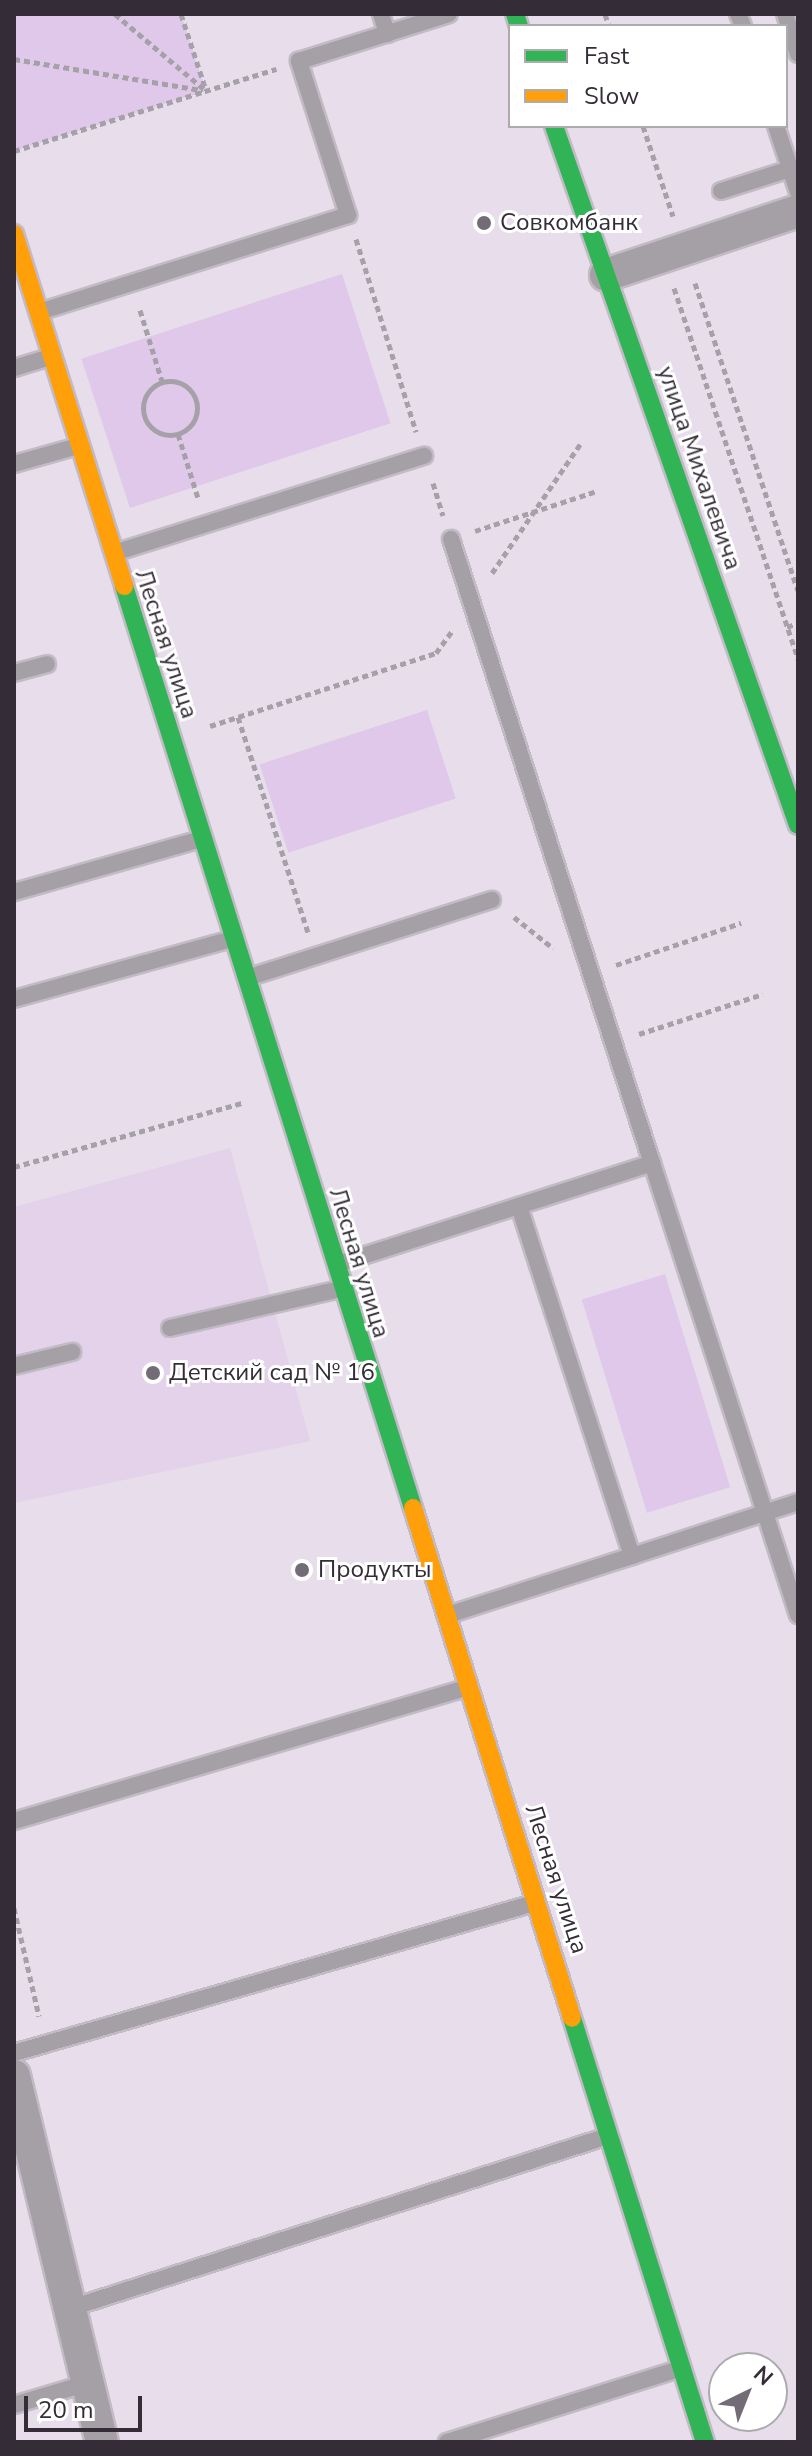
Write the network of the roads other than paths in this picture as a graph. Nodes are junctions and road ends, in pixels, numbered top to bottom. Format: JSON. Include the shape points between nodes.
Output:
{"nodes":[{"id":1,"x":381,"y":14,"type":"edge"},
{"id":2,"x":449,"y":14,"type":"edge"},
{"id":3,"x":785,"y":14,"type":"edge"},
{"id":4,"x":387,"y":34,"type":"junction"},
{"id":5,"x":798,"y":54,"type":"edge"},
{"id":6,"x":555,"y":128,"type":"edge"},
{"id":7,"x":777,"y":128,"type":"edge"},
{"id":8,"x":790,"y":169,"type":"junction"},
{"id":9,"x":721,"y":191,"type":"dead end"},
{"id":10,"x":798,"y":192,"type":"edge"},
{"id":11,"x":798,"y":211,"type":"edge"},
{"id":12,"x":14,"y":234,"type":"edge"},
{"id":13,"x":606,"y":275,"type":"junction"},
{"id":14,"x":36,"y":313,"type":"junction"},
{"id":15,"x":51,"y":357,"type":"junction"},
{"id":16,"x":14,"y":368,"type":"edge"},
{"id":17,"x":78,"y":446,"type":"junction"},
{"id":18,"x":424,"y":456,"type":"road end"},
{"id":19,"x":14,"y":464,"type":"edge"},
{"id":20,"x":451,"y":539,"type":"road end"},
{"id":21,"x":112,"y":554,"type":"junction"},
{"id":22,"x":47,"y":664,"type":"dead end"},
{"id":23,"x":14,"y":673,"type":"edge"},
{"id":24,"x":798,"y":825,"type":"edge"},
{"id":25,"x":202,"y":839,"type":"junction"},
{"id":26,"x":14,"y":892,"type":"edge"},
{"id":27,"x":492,"y":900,"type":"dead end"},
{"id":28,"x":233,"y":939,"type":"junction"},
{"id":29,"x":246,"y":979,"type":"junction"},
{"id":30,"x":14,"y":999,"type":"edge"},
{"id":31,"x":652,"y":1163,"type":"junction"},
{"id":32,"x":519,"y":1206,"type":"junction"},
{"id":33,"x":336,"y":1265,"type":"junction"},
{"id":34,"x":340,"y":1289,"type":"junction"},
{"id":35,"x":170,"y":1328,"type":"dead end"},
{"id":36,"x":72,"y":1352,"type":"dead end"},
{"id":37,"x":14,"y":1366,"type":"edge"},
{"id":38,"x":798,"y":1502,"type":"edge"},
{"id":39,"x":765,"y":1513,"type":"junction"},
{"id":40,"x":632,"y":1556,"type":"junction"},
{"id":41,"x":798,"y":1615,"type":"edge"},
{"id":42,"x":446,"y":1616,"type":"junction"},
{"id":43,"x":468,"y":1687,"type":"junction"},
{"id":44,"x":14,"y":1821,"type":"edge"},
{"id":45,"x":539,"y":1902,"type":"junction"},
{"id":46,"x":14,"y":2053,"type":"edge"},
{"id":47,"x":14,"y":2076,"type":"edge"},
{"id":48,"x":609,"y":2135,"type":"junction"},
{"id":49,"x":71,"y":2308,"type":"junction"},
{"id":50,"x":681,"y":2368,"type":"junction"},
{"id":51,"x":88,"y":2383,"type":"junction"},
{"id":52,"x":14,"y":2405,"type":"edge"},
{"id":53,"x":102,"y":2442,"type":"edge"},
{"id":54,"x":447,"y":2442,"type":"edge"},
{"id":55,"x":705,"y":2442,"type":"edge"}],
"edges":[{"from":1,"to":4,"type":"lane"},
{"from":2,"to":4,"type":"lane"},
{"from":3,"to":5,"type":"lane"},
{"from":4,"to":14,"type":"lane","via":[[299,61],[348,215]]},
{"from":6,"to":13,"type":"street","name":"улица Михалевича"},
{"from":7,"to":8,"type":"lane"},
{"from":8,"to":9,"type":"lane"},
{"from":8,"to":10,"type":"lane"},
{"from":11,"to":13,"type":"street"},
{"from":12,"to":14,"type":"street","name":"Лесная улица"},
{"from":13,"to":24,"type":"street","name":"улица Михалевича"},
{"from":14,"to":15,"type":"street","name":"Лесная улица"},
{"from":15,"to":16,"type":"lane"},
{"from":15,"to":17,"type":"street","name":"Лесная улица"},
{"from":17,"to":19,"type":"lane"},
{"from":17,"to":21,"type":"street","name":"Лесная улица"},
{"from":18,"to":21,"type":"lane"},
{"from":20,"to":31,"type":"lane","via":[[609,1044]]},
{"from":21,"to":25,"type":"street","name":"Лесная улица"},
{"from":22,"to":23,"type":"lane"},
{"from":25,"to":26,"type":"lane"},
{"from":25,"to":28,"type":"street","name":"Лесная улица"},
{"from":27,"to":29,"type":"lane"},
{"from":28,"to":29,"type":"street","name":"Лесная улица"},
{"from":28,"to":30,"type":"lane"},
{"from":29,"to":33,"type":"street","name":"Лесная улица"},
{"from":31,"to":32,"type":"lane"},
{"from":31,"to":39,"type":"lane"},
{"from":32,"to":33,"type":"lane"},
{"from":32,"to":40,"type":"lane"},
{"from":33,"to":34,"type":"street","name":"Лесная улица"},
{"from":34,"to":35,"type":"lane"},
{"from":34,"to":42,"type":"street","name":"Лесная улица"},
{"from":36,"to":37,"type":"lane"},
{"from":38,"to":39,"type":"lane"},
{"from":39,"to":40,"type":"lane"},
{"from":39,"to":41,"type":"lane"},
{"from":40,"to":42,"type":"lane"},
{"from":42,"to":43,"type":"street","name":"Лесная улица"},
{"from":43,"to":44,"type":"lane"},
{"from":43,"to":45,"type":"street","name":"Лесная улица"},
{"from":45,"to":46,"type":"lane"},
{"from":45,"to":48,"type":"street","name":"Лесная улица"},
{"from":47,"to":49,"type":"street"},
{"from":48,"to":49,"type":"lane"},
{"from":48,"to":50,"type":"street","name":"Лесная улица"},
{"from":49,"to":51,"type":"street"},
{"from":50,"to":54,"type":"lane"},
{"from":50,"to":55,"type":"street","name":"Лесная улица"},
{"from":51,"to":52,"type":"lane"},
{"from":51,"to":53,"type":"street"}]}
